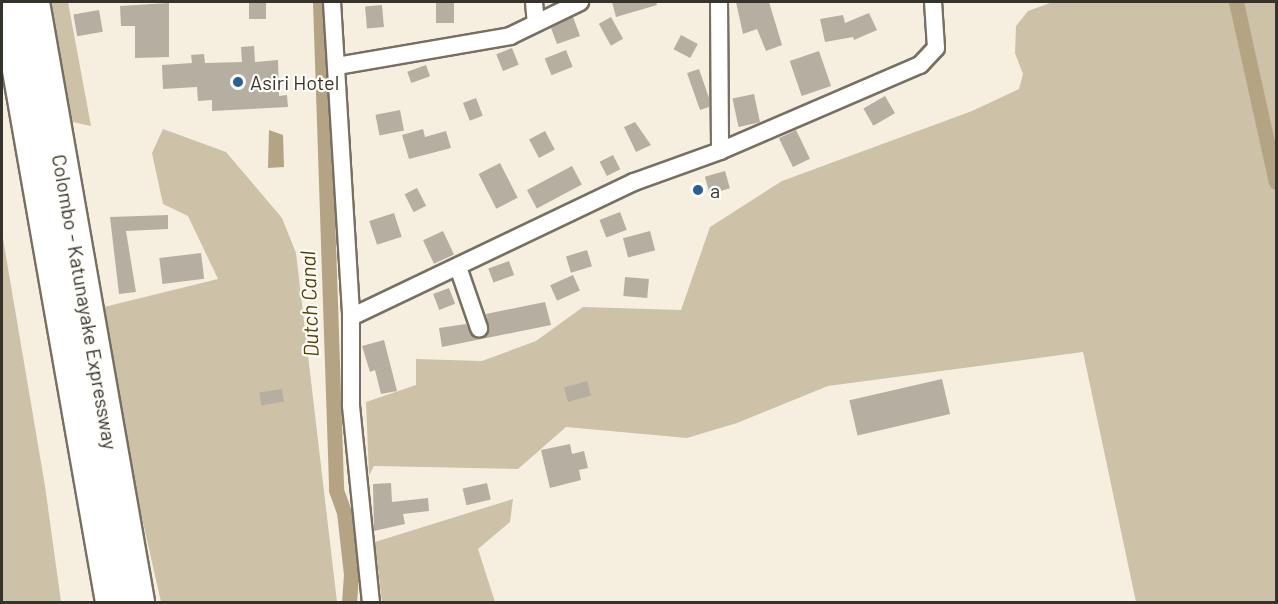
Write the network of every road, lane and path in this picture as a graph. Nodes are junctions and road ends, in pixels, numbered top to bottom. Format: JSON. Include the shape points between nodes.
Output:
{"nodes":[{"id":1,"x":6,"y":2,"type":"edge"},
{"id":2,"x":34,"y":2,"type":"edge"},
{"id":3,"x":332,"y":2,"type":"edge"},
{"id":4,"x":534,"y":2,"type":"edge"},
{"id":5,"x":580,"y":2,"type":"edge"},
{"id":6,"x":719,"y":2,"type":"edge"},
{"id":7,"x":933,"y":2,"type":"edge"},
{"id":8,"x":536,"y":23,"type":"junction"},
{"id":9,"x":337,"y":66,"type":"junction"},
{"id":10,"x":720,"y":151,"type":"junction"},
{"id":11,"x":458,"y":267,"type":"junction"},
{"id":12,"x":351,"y":317,"type":"junction"},
{"id":13,"x":479,"y":328,"type":"dead end"},
{"id":14,"x":111,"y":603,"type":"edge"},
{"id":15,"x":139,"y":603,"type":"edge"},
{"id":16,"x":371,"y":603,"type":"edge"}],
"edges":[{"from":1,"to":14,"type":"highway","name":"Colombo - Katunayake Expressway"},
{"from":2,"to":15,"type":"highway","name":"Colombo - Katunayake Expressway"},
{"from":3,"to":9,"type":"street"},
{"from":4,"to":8,"type":"street"},
{"from":5,"to":8,"type":"street"},
{"from":6,"to":10,"type":"street"},
{"from":7,"to":10,"type":"street","via":[[936,48],[920,65]]},
{"from":8,"to":9,"type":"street","via":[[510,36]]},
{"from":9,"to":12,"type":"street"},
{"from":10,"to":11,"type":"street","via":[[634,182]]},
{"from":11,"to":12,"type":"street"},
{"from":11,"to":13,"type":"street"},
{"from":12,"to":16,"type":"street","via":[[351,406]]}]}
